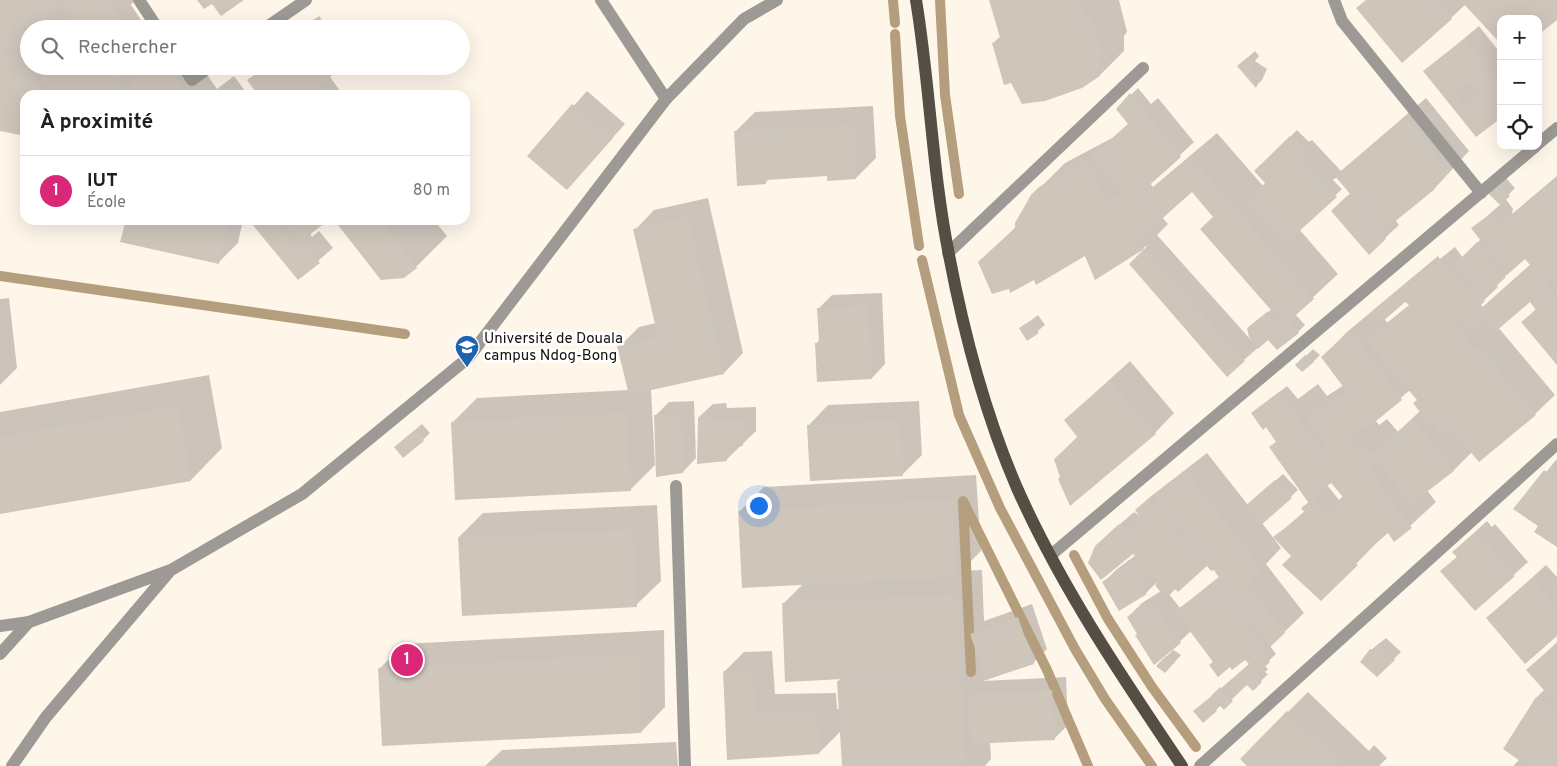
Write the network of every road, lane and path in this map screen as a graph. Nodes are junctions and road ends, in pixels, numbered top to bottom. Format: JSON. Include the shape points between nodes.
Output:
{"nodes":[{"id":1,"x":139,"y":0,"type":"edge"},
{"id":2,"x":306,"y":0,"type":"edge"},
{"id":3,"x":600,"y":0,"type":"edge"},
{"id":4,"x":777,"y":0,"type":"edge"},
{"id":5,"x":916,"y":0,"type":"edge"},
{"id":6,"x":1334,"y":0,"type":"edge"},
{"id":7,"x":152,"y":20,"type":"edge"},
{"id":8,"x":277,"y":20,"type":"edge"},
{"id":9,"x":1144,"y":68,"type":"dead end"},
{"id":10,"x":189,"y":75,"type":"edge"},
{"id":11,"x":199,"y":75,"type":"edge"},
{"id":12,"x":666,"y":100,"type":"junction"},
{"id":13,"x":1557,"y":128,"type":"edge"},
{"id":14,"x":1542,"y":141,"type":"edge"},
{"id":15,"x":1531,"y":150,"type":"edge"},
{"id":16,"x":1481,"y":193,"type":"junction"},
{"id":17,"x":948,"y":254,"type":"junction"},
{"id":18,"x":1557,"y":444,"type":"edge"},
{"id":19,"x":676,"y":486,"type":"dead end"},
{"id":20,"x":1051,"y":555,"type":"junction"},
{"id":21,"x":171,"y":570,"type":"junction"},
{"id":22,"x":29,"y":622,"type":"junction"},
{"id":23,"x":0,"y":626,"type":"edge"},
{"id":24,"x":0,"y":654,"type":"edge"},
{"id":25,"x":12,"y":766,"type":"edge"},
{"id":26,"x":685,"y":766,"type":"edge"},
{"id":27,"x":1182,"y":766,"type":"edge"},
{"id":28,"x":1200,"y":766,"type":"edge"}],
"edges":[{"from":1,"to":7,"type":"street"},
{"from":2,"to":8,"type":"street"},
{"from":3,"to":12,"type":"street"},
{"from":4,"to":12,"type":"street","via":[[744,19]]},
{"from":5,"to":17,"type":"main road"},
{"from":6,"to":16,"type":"street","via":[[1342,21]]},
{"from":9,"to":17,"type":"street"},
{"from":10,"to":11,"type":"street","via":[[192,80]]},
{"from":12,"to":21,"type":"street","via":[[468,358],[302,494]]},
{"from":13,"to":14,"type":"street"},
{"from":15,"to":16,"type":"street"},
{"from":16,"to":20,"type":"street"},
{"from":17,"to":20,"type":"main road","via":[[990,420],[1018,489]]},
{"from":18,"to":28,"type":"street"},
{"from":19,"to":26,"type":"street"},
{"from":20,"to":27,"type":"main road","via":[[1114,666]]},
{"from":21,"to":22,"type":"street"},
{"from":21,"to":25,"type":"street","via":[[46,716]]},
{"from":22,"to":23,"type":"street"},
{"from":22,"to":24,"type":"street"}]}
